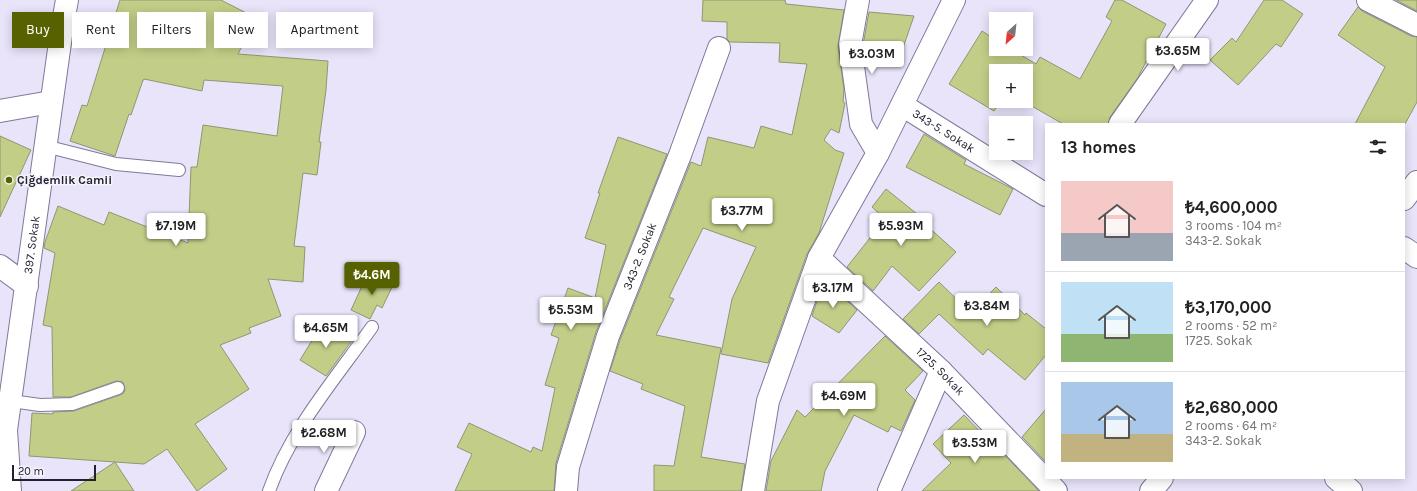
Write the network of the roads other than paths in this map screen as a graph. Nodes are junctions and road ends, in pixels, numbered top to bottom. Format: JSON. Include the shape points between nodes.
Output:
{"nodes":[{"id":1,"x":67,"y":0,"type":"edge"},
{"id":2,"x":858,"y":0,"type":"edge"},
{"id":3,"x":954,"y":0,"type":"edge"},
{"id":4,"x":1207,"y":0,"type":"edge"},
{"id":5,"x":1368,"y":0,"type":"edge"},
{"id":6,"x":1417,"y":26,"type":"edge"},
{"id":7,"x":719,"y":48,"type":"dead end"},
{"id":8,"x":51,"y":102,"type":"junction"},
{"id":9,"x":902,"y":105,"type":"junction"},
{"id":10,"x":0,"y":111,"type":"edge"},
{"id":11,"x":1121,"y":123,"type":"edge"},
{"id":12,"x":46,"y":146,"type":"junction"},
{"id":13,"x":878,"y":153,"type":"junction"},
{"id":14,"x":179,"y":170,"type":"dead end"},
{"id":15,"x":1417,"y":182,"type":"edge"},
{"id":16,"x":1045,"y":194,"type":"edge"},
{"id":17,"x":1405,"y":198,"type":"edge"},
{"id":18,"x":1405,"y":249,"type":"edge"},
{"id":19,"x":1417,"y":257,"type":"edge"},
{"id":20,"x":819,"y":258,"type":"junction"},
{"id":21,"x":0,"y":266,"type":"edge"},
{"id":22,"x":26,"y":286,"type":"junction"},
{"id":23,"x":372,"y":327,"type":"dead end"},
{"id":24,"x":941,"y":371,"type":"junction"},
{"id":25,"x":118,"y":388,"type":"dead end"},
{"id":26,"x":11,"y":401,"type":"junction"},
{"id":27,"x":354,"y":432,"type":"dead end"},
{"id":28,"x":1161,"y":479,"type":"edge"},
{"id":29,"x":1337,"y":479,"type":"edge"},
{"id":30,"x":10,"y":491,"type":"edge"},
{"id":31,"x":269,"y":491,"type":"edge"},
{"id":32,"x":326,"y":491,"type":"edge"},
{"id":33,"x":566,"y":491,"type":"edge"},
{"id":34,"x":753,"y":491,"type":"edge"},
{"id":35,"x":889,"y":491,"type":"edge"},
{"id":36,"x":1056,"y":491,"type":"edge"},
{"id":37,"x":1151,"y":491,"type":"edge"},
{"id":38,"x":1351,"y":491,"type":"edge"}],
"edges":[{"from":1,"to":8,"type":"street","name":"397. Sokak"},
{"from":2,"to":13,"type":"street","via":[[850,45],[861,124]]},
{"from":3,"to":9,"type":"street"},
{"from":4,"to":11,"type":"street"},
{"from":5,"to":6,"type":"street"},
{"from":7,"to":33,"type":"street","name":"343-2. Sokak","via":[[680,156],[608,336],[568,467]]},
{"from":8,"to":10,"type":"street"},
{"from":8,"to":12,"type":"street","name":"397. Sokak"},
{"from":9,"to":13,"type":"street"},
{"from":9,"to":16,"type":"street","name":"343-5. Sokak"},
{"from":12,"to":14,"type":"lane","via":[[116,164]]},
{"from":12,"to":22,"type":"street","name":"397. Sokak"},
{"from":13,"to":20,"type":"street"},
{"from":15,"to":17,"type":"street"},
{"from":18,"to":19,"type":"street"},
{"from":20,"to":24,"type":"street","name":"1725. Sokak"},
{"from":20,"to":34,"type":"street","via":[[768,401]]},
{"from":21,"to":22,"type":"street"},
{"from":22,"to":26,"type":"street","name":"397. Sokak"},
{"from":23,"to":31,"type":"lane","via":[[299,428],[277,469]]},
{"from":24,"to":35,"type":"street"},
{"from":24,"to":36,"type":"street","name":"1725. Sokak"},
{"from":25,"to":26,"type":"lane","via":[[72,404],[40,405]]},
{"from":26,"to":30,"type":"street","name":"397. Sokak","via":[[6,430]]},
{"from":27,"to":32,"type":"street"},
{"from":28,"to":37,"type":"street"},
{"from":29,"to":38,"type":"street"}]}
